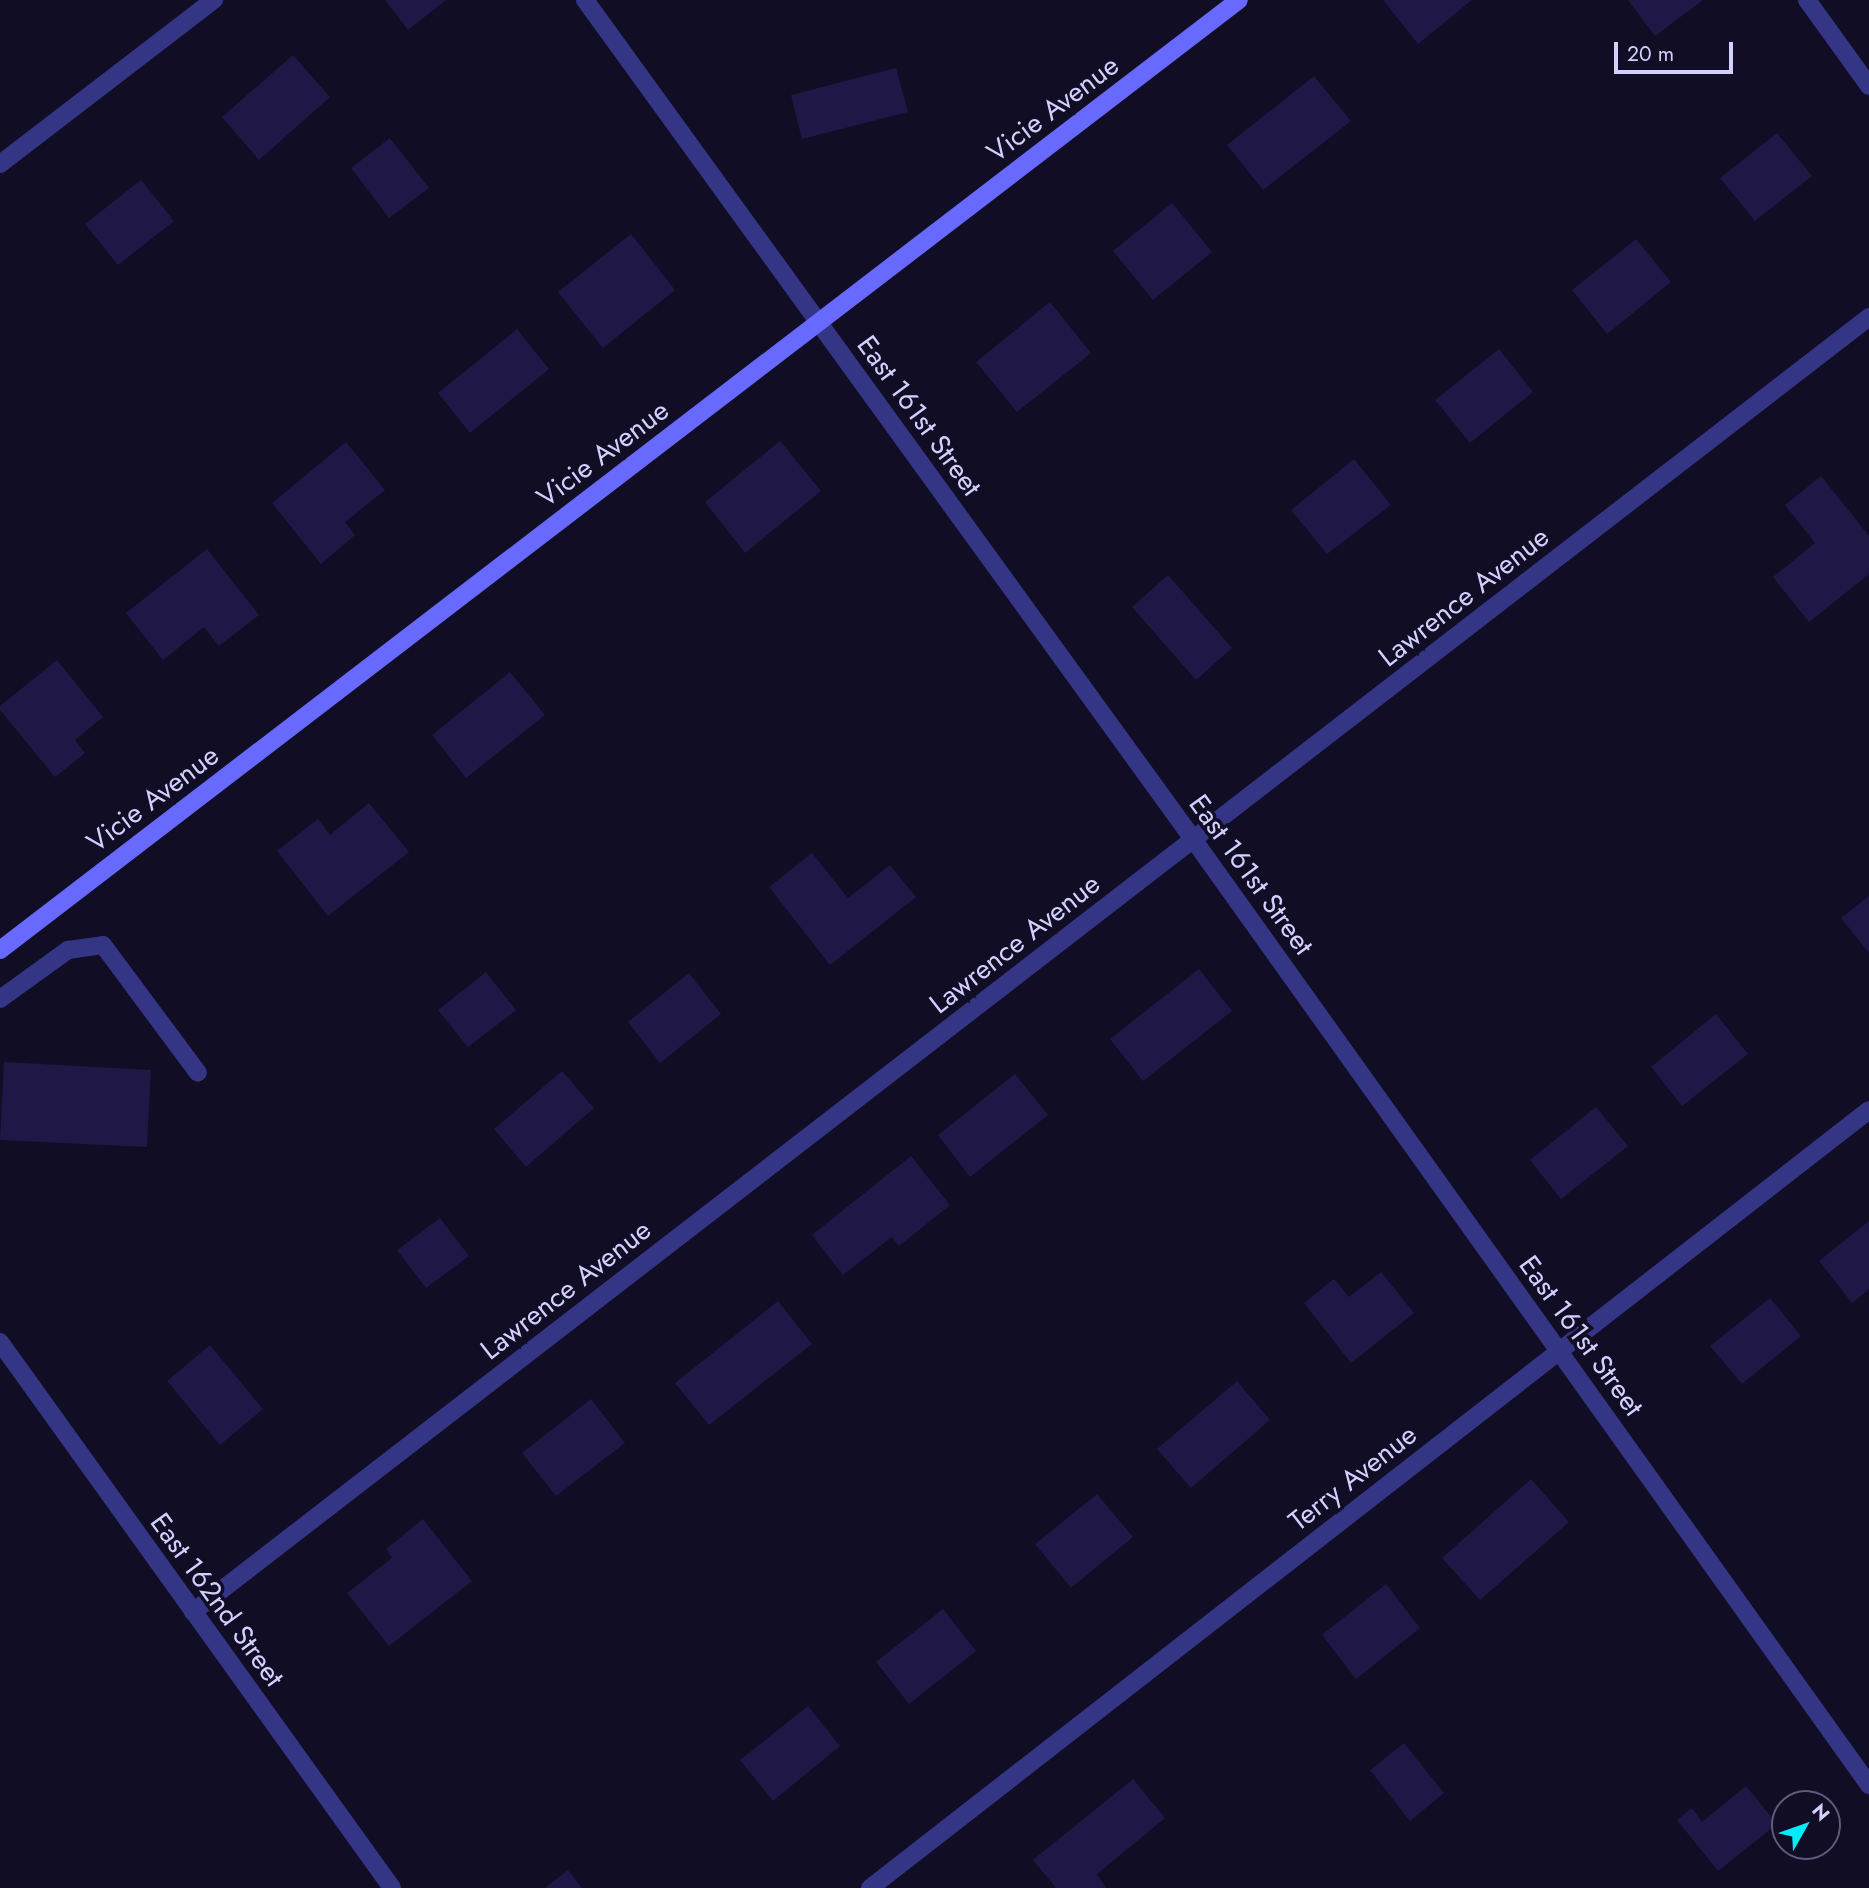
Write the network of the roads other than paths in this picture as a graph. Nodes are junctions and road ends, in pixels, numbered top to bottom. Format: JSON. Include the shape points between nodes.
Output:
{"nodes":[{"id":1,"x":214,"y":0,"type":"edge"},
{"id":2,"x":585,"y":0,"type":"edge"},
{"id":3,"x":1239,"y":0,"type":"edge"},
{"id":4,"x":1807,"y":0,"type":"edge"},
{"id":5,"x":1869,"y":86,"type":"edge"},
{"id":6,"x":0,"y":164,"type":"edge"},
{"id":7,"x":1869,"y":317,"type":"edge"},
{"id":8,"x":818,"y":322,"type":"junction"},
{"id":9,"x":1193,"y":839,"type":"junction"},
{"id":10,"x":0,"y":950,"type":"edge"},
{"id":11,"x":0,"y":999,"type":"edge"},
{"id":12,"x":198,"y":1073,"type":"dead end"},
{"id":13,"x":1869,"y":1110,"type":"edge"},
{"id":14,"x":0,"y":1342,"type":"edge"},
{"id":15,"x":1559,"y":1351,"type":"junction"},
{"id":16,"x":193,"y":1612,"type":"junction"},
{"id":17,"x":1869,"y":1785,"type":"edge"},
{"id":18,"x":392,"y":1888,"type":"edge"},
{"id":19,"x":870,"y":1888,"type":"edge"}],
"edges":[{"from":1,"to":6,"type":"street"},
{"from":2,"to":8,"type":"street","name":"East 161st Street"},
{"from":3,"to":8,"type":"street","name":"Vicie Avenue"},
{"from":4,"to":5,"type":"street"},
{"from":7,"to":9,"type":"street","name":"Lawrence Avenue"},
{"from":8,"to":9,"type":"street","name":"East 161st Street"},
{"from":8,"to":10,"type":"street","name":"Vicie Avenue"},
{"from":9,"to":15,"type":"street","name":"East 161st Street"},
{"from":9,"to":16,"type":"street","name":"Lawrence Avenue"},
{"from":11,"to":12,"type":"street","via":[[68,950],[103,945]]},
{"from":13,"to":15,"type":"street","name":"Terry Avenue"},
{"from":14,"to":16,"type":"street","name":"East 162nd Street"},
{"from":15,"to":17,"type":"street","name":"East 161st Street"},
{"from":15,"to":19,"type":"street","name":"Terry Avenue"},
{"from":16,"to":18,"type":"street","name":"East 162nd Street"}]}
